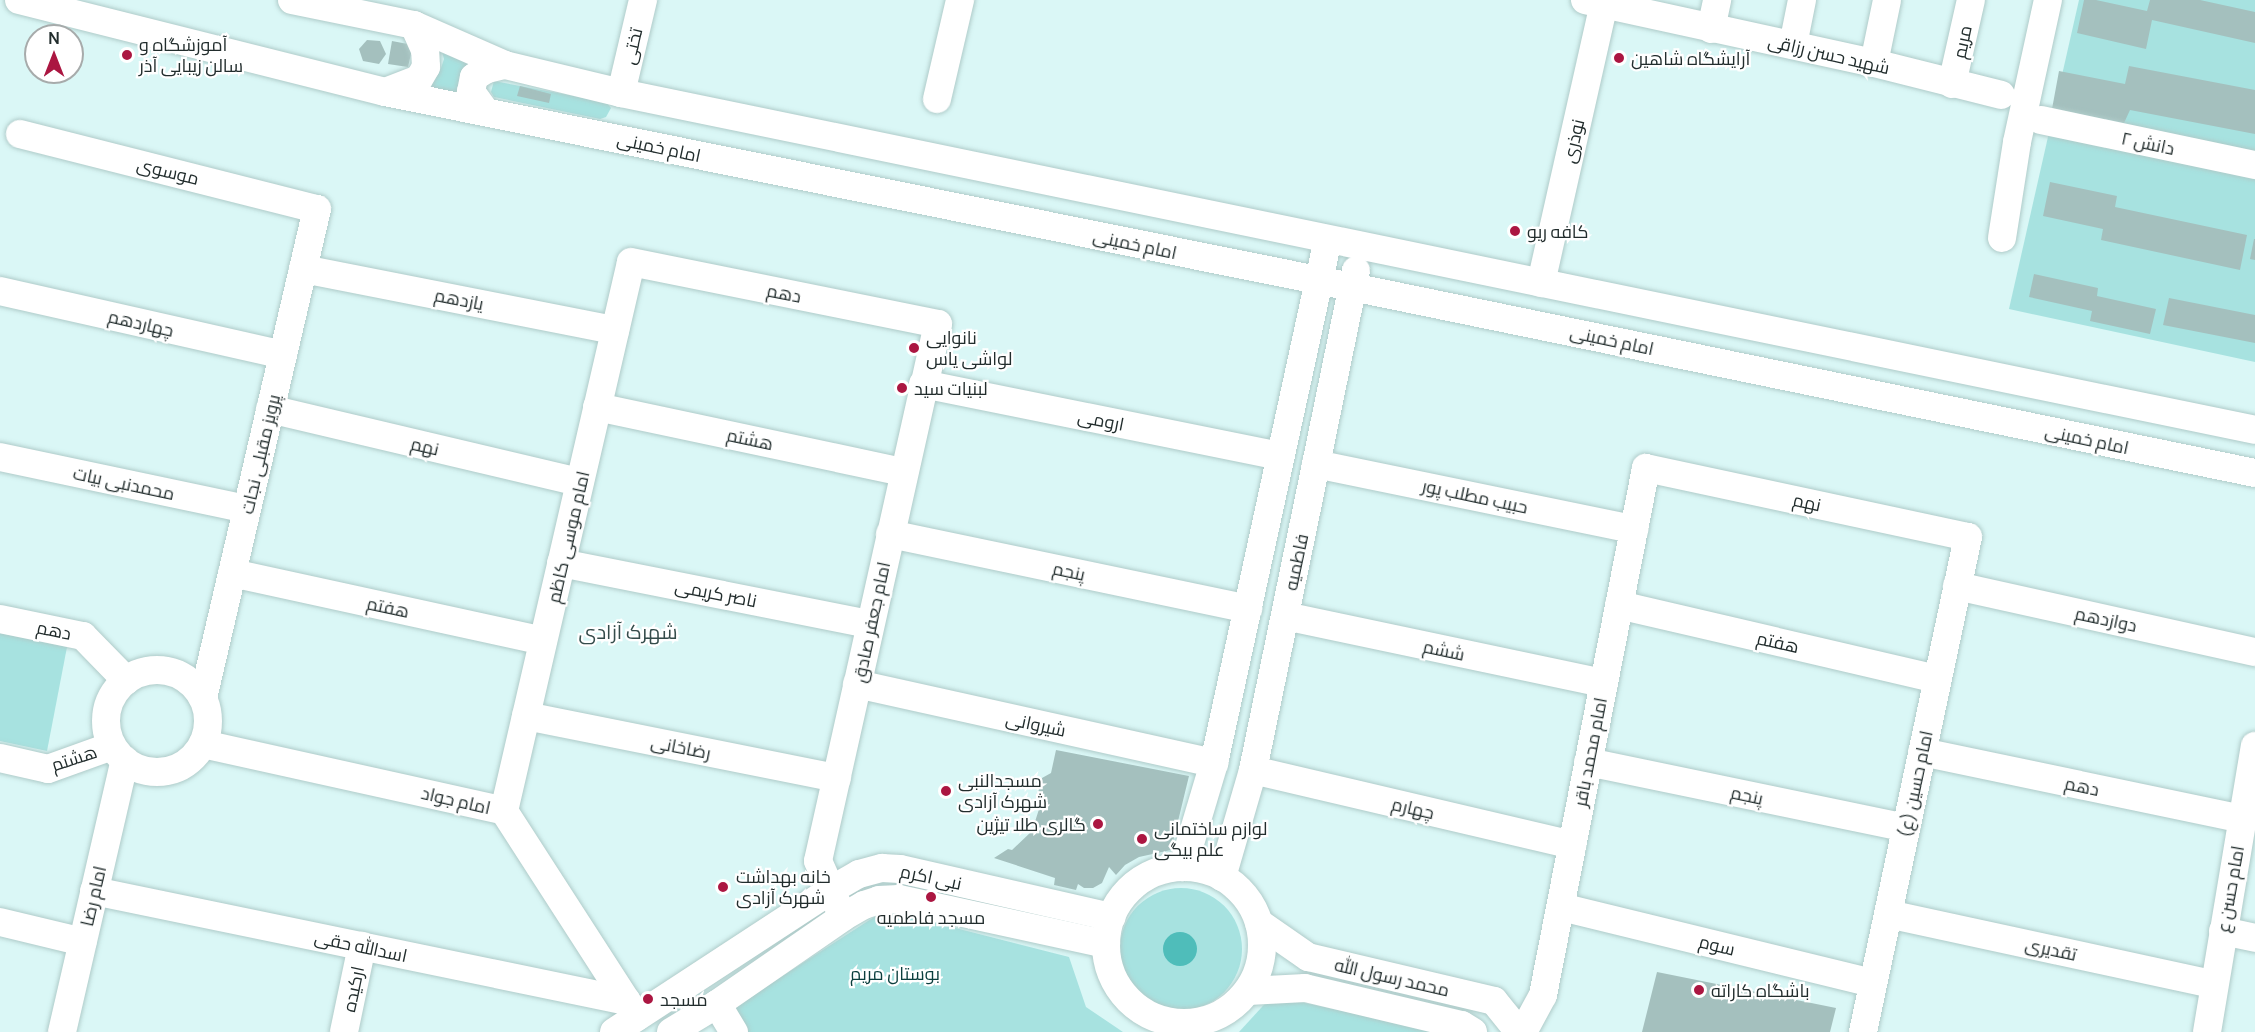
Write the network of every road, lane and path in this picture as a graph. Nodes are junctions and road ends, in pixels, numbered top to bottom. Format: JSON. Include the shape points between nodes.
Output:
{"nodes":[{"id":1,"x":19,"y":0,"type":"edge"},
{"id":2,"x":292,"y":0,"type":"edge"},
{"id":3,"x":643,"y":0,"type":"edge"},
{"id":4,"x":960,"y":0,"type":"edge"},
{"id":5,"x":1717,"y":0,"type":"edge"},
{"id":6,"x":1802,"y":0,"type":"edge"},
{"id":7,"x":1887,"y":0,"type":"edge"},
{"id":8,"x":1971,"y":0,"type":"edge"},
{"id":9,"x":2048,"y":0,"type":"edge"},
{"id":10,"x":1598,"y":1,"type":"edge"},
{"id":11,"x":414,"y":25,"type":"junction"},
{"id":12,"x":1711,"y":29,"type":"junction"},
{"id":13,"x":1793,"y":45,"type":"junction"},
{"id":14,"x":1874,"y":63,"type":"junction"},
{"id":15,"x":505,"y":65,"type":"junction"},
{"id":16,"x":1953,"y":84,"type":"junction"},
{"id":17,"x":385,"y":92,"type":"junction"},
{"id":18,"x":621,"y":93,"type":"junction"},
{"id":19,"x":2001,"y":95,"type":"dead end"},
{"id":20,"x":937,"y":99,"type":"dead end"},
{"id":21,"x":485,"y":111,"type":"junction"},
{"id":22,"x":2041,"y":120,"type":"dead end"},
{"id":23,"x":20,"y":134,"type":"dead end"},
{"id":24,"x":2255,"y":165,"type":"edge"},
{"id":25,"x":317,"y":209,"type":"joint"},
{"id":26,"x":2002,"y":238,"type":"dead end"},
{"id":27,"x":1328,"y":239,"type":"junction"},
{"id":28,"x":1361,"y":246,"type":"junction"},
{"id":29,"x":631,"y":262,"type":"joint"},
{"id":30,"x":303,"y":269,"type":"junction"},
{"id":31,"x":1319,"y":282,"type":"junction"},
{"id":32,"x":1541,"y":282,"type":"junction"},
{"id":33,"x":1352,"y":287,"type":"junction"},
{"id":34,"x":0,"y":291,"type":"edge"},
{"id":35,"x":938,"y":324,"type":"joint"},
{"id":36,"x":615,"y":330,"type":"junction"},
{"id":37,"x":283,"y":355,"type":"junction"},
{"id":38,"x":923,"y":384,"type":"junction"},
{"id":39,"x":597,"y":407,"type":"junction"},
{"id":40,"x":270,"y":409,"type":"junction"},
{"id":41,"x":2255,"y":430,"type":"edge"},
{"id":42,"x":1280,"y":456,"type":"junction"},
{"id":43,"x":0,"y":457,"type":"edge"},
{"id":44,"x":1316,"y":464,"type":"junction"},
{"id":45,"x":1646,"y":468,"type":"joint"},
{"id":46,"x":903,"y":472,"type":"junction"},
{"id":47,"x":2255,"y":473,"type":"edge"},
{"id":48,"x":580,"y":482,"type":"junction"},
{"id":49,"x":247,"y":509,"type":"junction"},
{"id":50,"x":1634,"y":529,"type":"junction"},
{"id":51,"x":890,"y":534,"type":"junction"},
{"id":52,"x":1968,"y":537,"type":"joint"},
{"id":53,"x":561,"y":563,"type":"junction"},
{"id":54,"x":232,"y":573,"type":"junction"},
{"id":55,"x":1957,"y":586,"type":"junction"},
{"id":56,"x":1619,"y":605,"type":"junction"},
{"id":57,"x":1248,"y":609,"type":"junction"},
{"id":58,"x":1285,"y":616,"type":"junction"},
{"id":59,"x":0,"y":619,"type":"edge"},
{"id":60,"x":870,"y":624,"type":"junction"},
{"id":61,"x":543,"y":641,"type":"junction"},
{"id":62,"x":2255,"y":652,"type":"edge"},
{"id":63,"x":1938,"y":678,"type":"junction"},
{"id":64,"x":126,"y":680,"type":"junction"},
{"id":65,"x":1604,"y":683,"type":"junction"},
{"id":66,"x":857,"y":684,"type":"junction"},
{"id":67,"x":203,"y":698,"type":"junction"},
{"id":68,"x":526,"y":716,"type":"junction"},
{"id":69,"x":203,"y":744,"type":"junction"},
{"id":70,"x":2255,"y":746,"type":"edge"},
{"id":71,"x":118,"y":753,"type":"junction"},
{"id":72,"x":1922,"y":753,"type":"junction"},
{"id":73,"x":0,"y":758,"type":"edge"},
{"id":74,"x":1588,"y":762,"type":"junction"},
{"id":75,"x":1214,"y":763,"type":"junction"},
{"id":76,"x":1254,"y":770,"type":"junction"},
{"id":77,"x":837,"y":778,"type":"junction"},
{"id":78,"x":2252,"y":782,"type":"edge"},
{"id":79,"x":504,"y":811,"type":"junction"},
{"id":80,"x":2242,"y":819,"type":"junction"},
{"id":81,"x":1906,"y":828,"type":"junction"},
{"id":82,"x":1572,"y":845,"type":"junction"},
{"id":83,"x":1184,"y":867,"type":"junction"},
{"id":84,"x":1222,"y":877,"type":"junction"},
{"id":85,"x":831,"y":890,"type":"junction"},
{"id":86,"x":94,"y":891,"type":"junction"},
{"id":87,"x":1561,"y":907,"type":"junction"},
{"id":88,"x":1888,"y":914,"type":"junction"},
{"id":89,"x":843,"y":917,"type":"junction"},
{"id":90,"x":0,"y":922,"type":"edge"},
{"id":91,"x":1259,"y":923,"type":"junction"},
{"id":92,"x":1109,"y":931,"type":"junction"},
{"id":93,"x":2223,"y":931,"type":"junction"},
{"id":94,"x":2255,"y":938,"type":"edge"},
{"id":95,"x":82,"y":942,"type":"junction"},
{"id":96,"x":362,"y":946,"type":"junction"},
{"id":97,"x":1873,"y":983,"type":"junction"},
{"id":98,"x":2213,"y":984,"type":"junction"},
{"id":99,"x":1248,"y":991,"type":"junction"},
{"id":100,"x":717,"y":1005,"type":"junction"},
{"id":101,"x":632,"y":1009,"type":"junction"},
{"id":102,"x":1160,"y":1026,"type":"edge"},
{"id":103,"x":62,"y":1032,"type":"edge"},
{"id":104,"x":344,"y":1032,"type":"edge"},
{"id":105,"x":614,"y":1032,"type":"edge"},
{"id":106,"x":671,"y":1032,"type":"edge"},
{"id":107,"x":734,"y":1032,"type":"edge"},
{"id":108,"x":1473,"y":1032,"type":"edge"},
{"id":109,"x":1521,"y":1032,"type":"edge"},
{"id":110,"x":1863,"y":1032,"type":"edge"},
{"id":111,"x":2207,"y":1032,"type":"edge"}],
"edges":[{"from":1,"to":17,"type":"street","name":"امام خمینی"},
{"from":2,"to":11,"type":"street"},
{"from":3,"to":18,"type":"street","name":"تختی"},
{"from":4,"to":20,"type":"street"},
{"from":5,"to":12,"type":"street"},
{"from":6,"to":13,"type":"street"},
{"from":7,"to":14,"type":"street"},
{"from":8,"to":16,"type":"street","name":"مریم"},
{"from":9,"to":26,"type":"street","via":[[2017,142]]},
{"from":10,"to":12,"type":"street","name":"شهید حسن رزاقی"},
{"from":10,"to":32,"type":"street","name":"نوذری"},
{"from":11,"to":15,"type":"street"},
{"from":11,"to":17,"type":"street","via":[[425,50],[426,66],[419,79]]},
{"from":12,"to":13,"type":"street","name":"شهید حسن رزاقی"},
{"from":13,"to":14,"type":"street","name":"شهید حسن رزاقی"},
{"from":14,"to":16,"type":"street","name":"شهید حسن رزاقی"},
{"from":15,"to":18,"type":"street"},
{"from":15,"to":21,"type":"street","via":[[474,77],[471,92]]},
{"from":16,"to":19,"type":"street","name":"شهید حسن رزاقی"},
{"from":17,"to":21,"type":"street","name":"امام خمینی"},
{"from":18,"to":27,"type":"street"},
{"from":21,"to":31,"type":"street","name":"امام خمینی"},
{"from":22,"to":24,"type":"street","name":"دانش ۲"},
{"from":23,"to":25,"type":"street","name":"موسوی"},
{"from":25,"to":30,"type":"street","name":"پرویز مقبلی نجات"},
{"from":27,"to":28,"type":"street"},
{"from":27,"to":31,"type":"street","name":"فاطمیه"},
{"from":28,"to":32,"type":"street"},
{"from":28,"to":33,"type":"street","name":"فاطمیه"},
{"from":29,"to":35,"type":"street","name":"دهم"},
{"from":29,"to":36,"type":"street","name":"امام موسی کاظم"},
{"from":30,"to":36,"type":"street","name":"یازدهم"},
{"from":30,"to":37,"type":"street","name":"پرویز مقبلی نجات"},
{"from":31,"to":33,"type":"street","name":"امام خمینی"},
{"from":31,"to":42,"type":"street","name":"فاطمیه"},
{"from":32,"to":41,"type":"street"},
{"from":33,"to":44,"type":"street","name":"فاطمیه"},
{"from":33,"to":47,"type":"street","name":"امام خمینی"},
{"from":34,"to":37,"type":"street","name":"چهاردهم"},
{"from":35,"to":38,"type":"street","name":"امام جعفر صادق"},
{"from":36,"to":39,"type":"street","name":"امام موسی کاظم"},
{"from":37,"to":40,"type":"street","name":"پرویز مقبلی نجات"},
{"from":38,"to":42,"type":"street","name":"ارومی"},
{"from":38,"to":46,"type":"street","name":"امام جعفر صادق"},
{"from":39,"to":46,"type":"street","name":"هشتم"},
{"from":39,"to":48,"type":"street","name":"امام موسی کاظم"},
{"from":40,"to":48,"type":"street","name":"نهم"},
{"from":40,"to":49,"type":"street","name":"پرویز مقبلی نجات"},
{"from":42,"to":57,"type":"street","name":"فاطمیه"},
{"from":43,"to":49,"type":"street","name":"محمدنبی بیات"},
{"from":44,"to":50,"type":"street","name":"حبیب مطلب پور"},
{"from":44,"to":58,"type":"street","name":"فاطمیه"},
{"from":45,"to":50,"type":"street","name":"امام محمد باقر"},
{"from":45,"to":52,"type":"street","name":"نهم"},
{"from":46,"to":51,"type":"street","name":"امام جعفر صادق"},
{"from":48,"to":53,"type":"street","name":"امام موسی کاظم"},
{"from":49,"to":54,"type":"street","name":"پرویز مقبلی نجات"},
{"from":50,"to":56,"type":"street","name":"امام محمد باقر"},
{"from":51,"to":57,"type":"street","name":"پنجم"},
{"from":51,"to":60,"type":"street","name":"امام جعفر صادق"},
{"from":52,"to":55,"type":"street","name":"امام حسین (ع)"},
{"from":53,"to":60,"type":"street","name":"ناصر کریمی"},
{"from":53,"to":61,"type":"street","name":"امام موسی کاظم"},
{"from":54,"to":61,"type":"street","name":"هفتم"},
{"from":54,"to":67,"type":"street","name":"پرویز مقبلی نجات"},
{"from":55,"to":62,"type":"street","name":"دوازدهم"},
{"from":55,"to":63,"type":"street","name":"امام حسین (ع)"},
{"from":56,"to":63,"type":"street","name":"هفتم"},
{"from":56,"to":65,"type":"street","name":"امام محمد باقر"},
{"from":57,"to":75,"type":"street","name":"فاطمیه"},
{"from":58,"to":65,"type":"street","name":"ششم"},
{"from":58,"to":76,"type":"street","name":"فاطمیه"},
{"from":59,"to":64,"type":"street","name":"دهم","via":[[83,636]]},
{"from":60,"to":66,"type":"street","name":"امام جعفر صادق"},
{"from":61,"to":68,"type":"street","name":"امام موسی کاظم"},
{"from":63,"to":72,"type":"street","name":"امام حسین (ع)"},
{"from":64,"to":67,"type":"street","via":[[154,669],[168,671],[183,676]]},
{"from":64,"to":71,"type":"street","via":[[115,690],[105,717]]},
{"from":65,"to":74,"type":"street","name":"امام محمد باقر"},
{"from":66,"to":75,"type":"street","name":"شیروانی"},
{"from":66,"to":77,"type":"street","name":"امام جعفر صادق"},
{"from":67,"to":69,"type":"street","via":[[208,729]]},
{"from":68,"to":77,"type":"street","name":"رضاخانی"},
{"from":68,"to":79,"type":"street","name":"امام موسی کاظم"},
{"from":69,"to":71,"type":"street","via":[[182,765],[167,771],[138,768]]},
{"from":69,"to":79,"type":"street","name":"امام جواد"},
{"from":70,"to":78,"type":"street","name":"امام حسن ع"},
{"from":71,"to":73,"type":"street","name":"هشتم","via":[[48,769]]},
{"from":71,"to":86,"type":"street","name":"امام رضا"},
{"from":72,"to":80,"type":"street","name":"دهم"},
{"from":72,"to":81,"type":"street","name":"امام حسین (ع)"},
{"from":74,"to":81,"type":"street","name":"پنجم"},
{"from":74,"to":82,"type":"street","name":"امام محمد باقر"},
{"from":75,"to":83,"type":"street","name":"فاطمیه"},
{"from":76,"to":82,"type":"street","name":"چهارم"},
{"from":76,"to":84,"type":"street","name":"فاطمیه"},
{"from":77,"to":85,"type":"street","name":"امام جعفر صادق","via":[[818,861]]},
{"from":78,"to":80,"type":"street","name":"امام حسن ع"},
{"from":79,"to":101,"type":"street","name":"امام جواد"},
{"from":80,"to":93,"type":"street","name":"امام حسن ع"},
{"from":81,"to":88,"type":"street","name":"امام حسین (ع)"},
{"from":82,"to":87,"type":"street","name":"امام محمد باقر"},
{"from":83,"to":84,"type":"street","name":"محمد رسول الله"},
{"from":83,"to":92,"type":"street","name":"محمد رسول الله","via":[[1161,871],[1140,881],[1123,897]]},
{"from":84,"to":91,"type":"street","name":"محمد رسول الله","via":[[1251,904]]},
{"from":85,"to":89,"type":"street","name":"امام جعفر صادق"},
{"from":85,"to":92,"type":"street","name":"نبی اکرم","via":[[859,874],[882,868],[900,869]]},
{"from":85,"to":101,"type":"street","name":"نبی اکرم"},
{"from":86,"to":95,"type":"street","name":"امام رضا"},
{"from":86,"to":96,"type":"street","name":"اسدالله حقی"},
{"from":87,"to":97,"type":"street","name":"سوم"},
{"from":87,"to":109,"type":"street","name":"امام محمد باقر","via":[[1542,995]]},
{"from":88,"to":97,"type":"street","name":"امام حسین (ع)"},
{"from":88,"to":98,"type":"street","name":"تقدیری"},
{"from":89,"to":92,"type":"street","name":"نبی اکرم","via":[[864,905],[899,899]]},
{"from":89,"to":100,"type":"street","name":"نبی اکرم"},
{"from":90,"to":95,"type":"street"},
{"from":91,"to":99,"type":"street","name":"محمد رسول الله","via":[[1262,958]]},
{"from":91,"to":109,"type":"street","name":"محمد رسول الله","via":[[1308,957],[1494,1001]]},
{"from":92,"to":102,"type":"street","name":"محمد رسول الله","via":[[1108,964],[1122,990]]},
{"from":93,"to":94,"type":"street"},
{"from":93,"to":98,"type":"street","name":"امام حسن ع"},
{"from":95,"to":103,"type":"street","name":"امام رضا"},
{"from":96,"to":101,"type":"street","name":"اسدالله حقی"},
{"from":96,"to":104,"type":"street","name":"ارکیده"},
{"from":97,"to":110,"type":"street","name":"امام حسین (ع)"},
{"from":98,"to":111,"type":"street","name":"امام حسن ع"},
{"from":99,"to":102,"type":"street","name":"محمد رسول الله","via":[[1231,1008],[1209,1019]]},
{"from":99,"to":108,"type":"street","name":"محمد رسول الله","via":[[1305,988],[1462,1025]]},
{"from":100,"to":106,"type":"street","name":"نبی اکرم"},
{"from":100,"to":107,"type":"street"},
{"from":101,"to":105,"type":"street","name":"نبی اکرم"}]}
